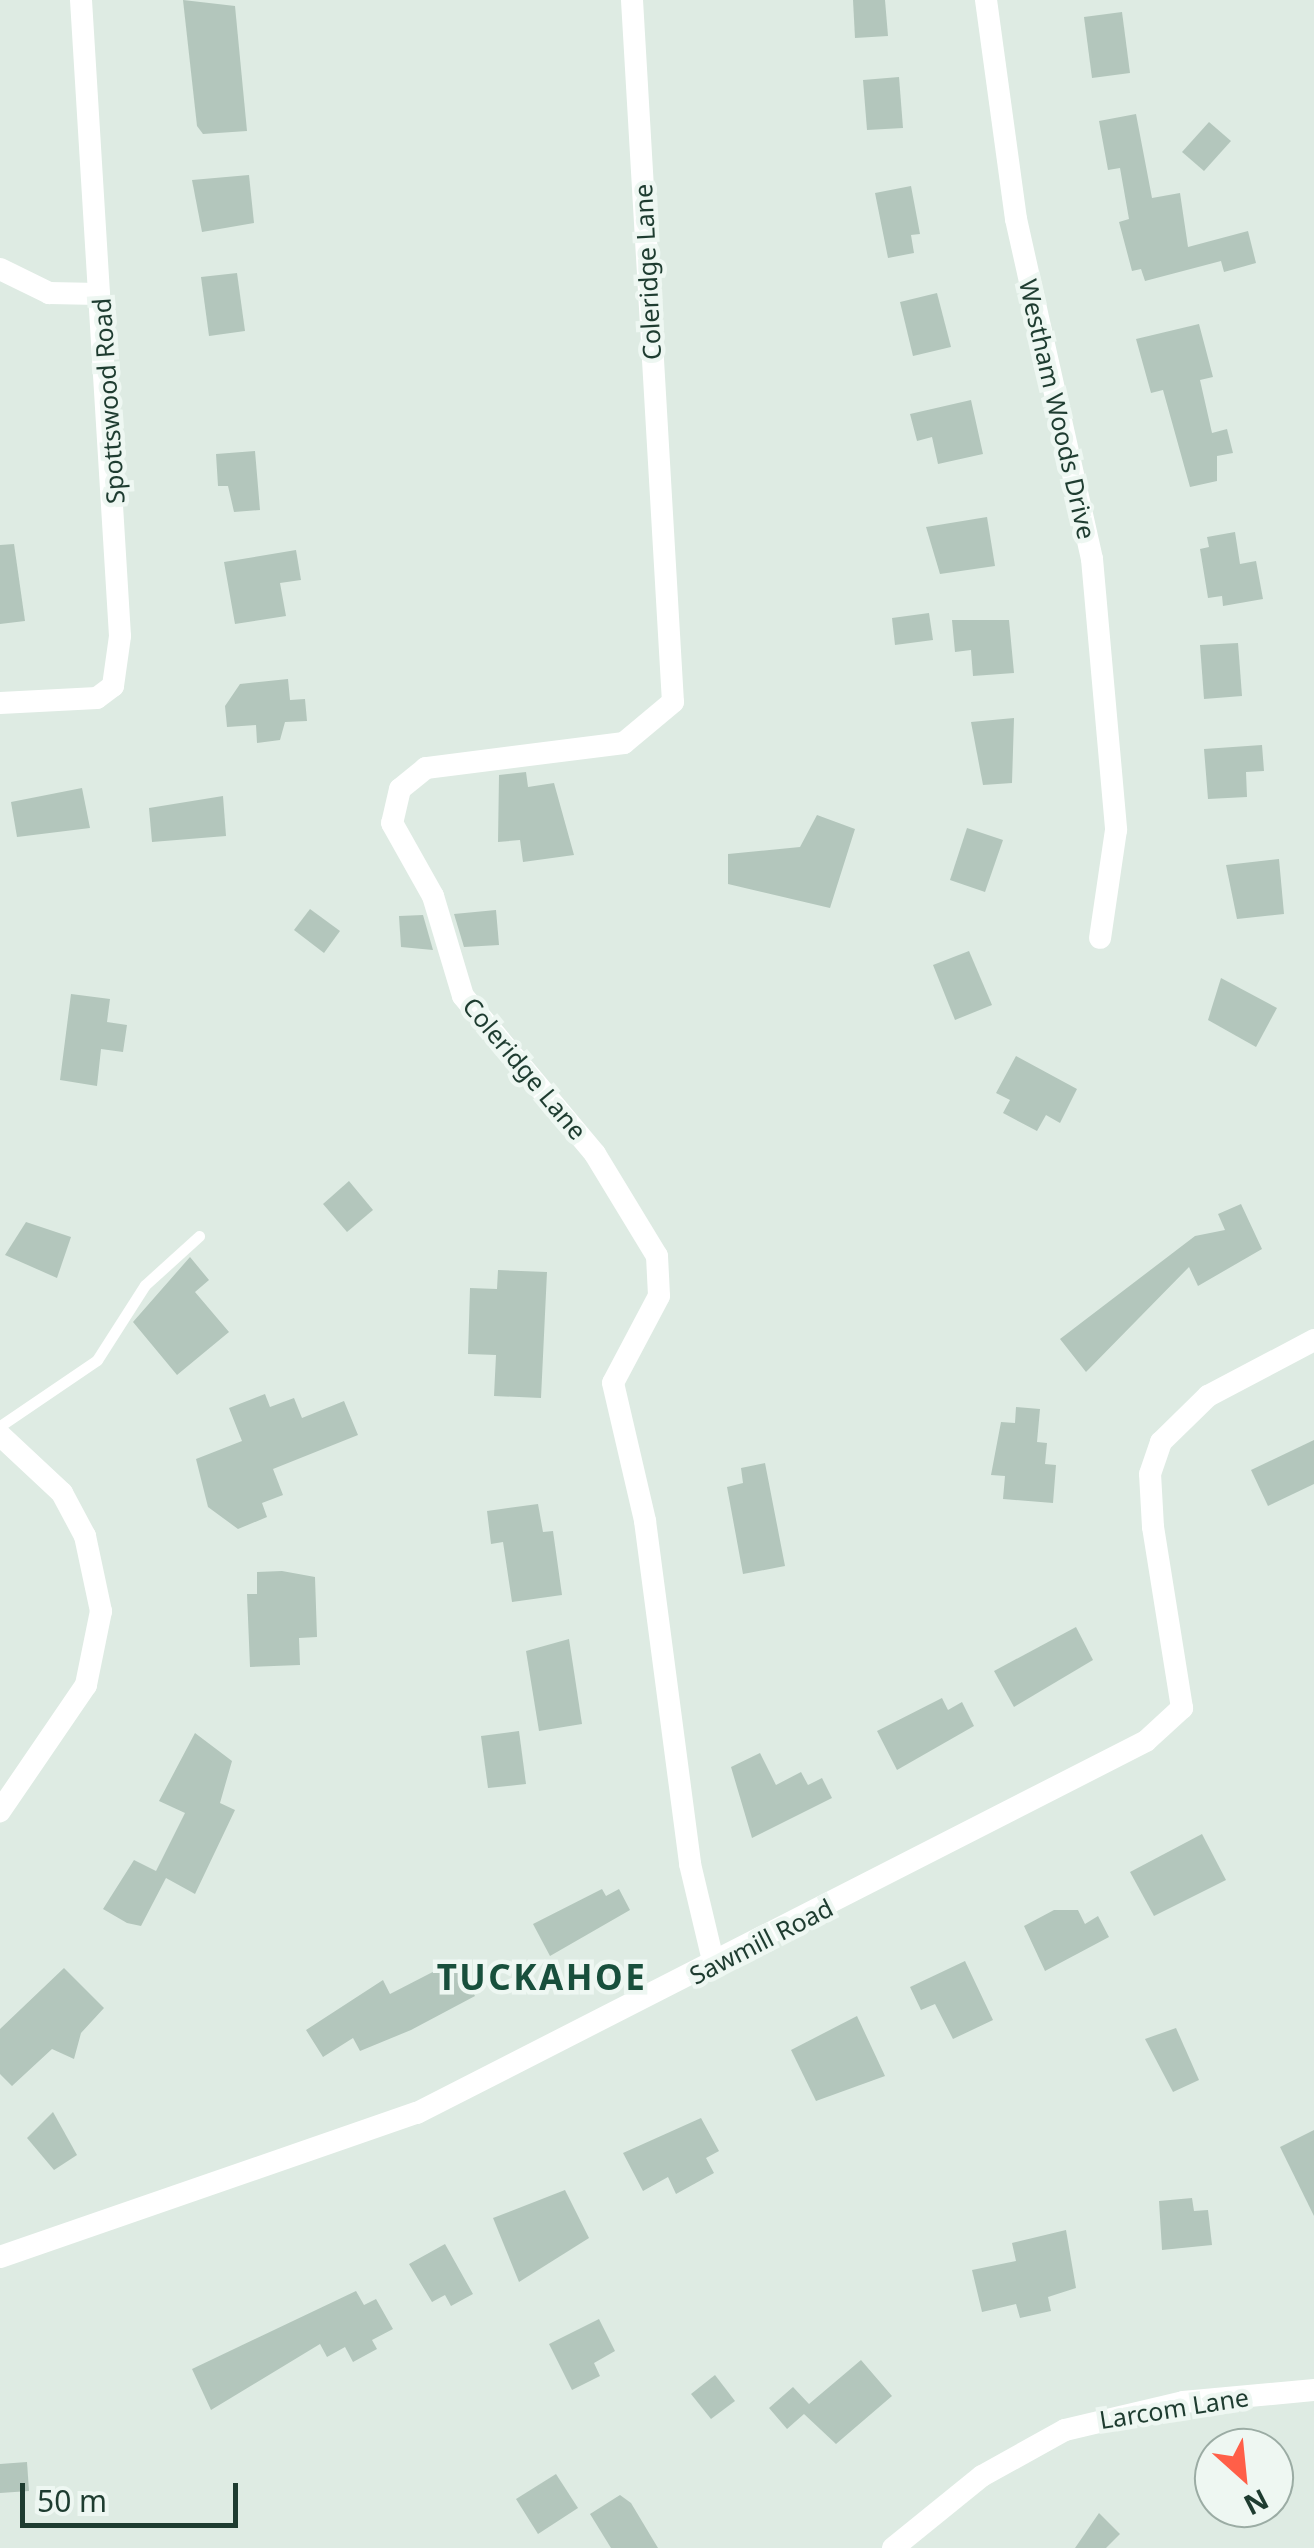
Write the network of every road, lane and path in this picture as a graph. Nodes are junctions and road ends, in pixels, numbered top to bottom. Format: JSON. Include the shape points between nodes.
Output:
{"nodes":[{"id":1,"x":81,"y":0,"type":"edge"},
{"id":2,"x":632,"y":0,"type":"edge"},
{"id":3,"x":986,"y":0,"type":"edge"},
{"id":4,"x":0,"y":269,"type":"edge"},
{"id":5,"x":100,"y":294,"type":"junction"},
{"id":6,"x":0,"y":703,"type":"edge"},
{"id":7,"x":1100,"y":938,"type":"dead end"},
{"id":8,"x":199,"y":1236,"type":"dead end"},
{"id":9,"x":1314,"y":1340,"type":"edge"},
{"id":10,"x":0,"y":1426,"type":"edge"},
{"id":11,"x":0,"y":1434,"type":"edge"},
{"id":12,"x":0,"y":1811,"type":"edge"},
{"id":13,"x":714,"y":1966,"type":"junction"},
{"id":14,"x":0,"y":2256,"type":"edge"},
{"id":15,"x":1314,"y":2390,"type":"edge"},
{"id":16,"x":893,"y":2548,"type":"edge"}],
"edges":[{"from":1,"to":5,"type":"street","name":"Spottswood Road"},
{"from":2,"to":13,"type":"street","name":"Coleridge Lane","via":[[673,702],[624,743],[426,768],[400,789],[392,823],[433,896],[463,996],[595,1154],[657,1256],[658,1296],[614,1383],[644,1521],[690,1864]]},
{"from":3,"to":7,"type":"street","name":"Westham Woods Drive","via":[[1016,219],[1092,559],[1116,830]]},
{"from":4,"to":5,"type":"street","via":[[49,292]]},
{"from":5,"to":6,"type":"street","name":"Spottswood Road","via":[[120,574],[112,686],[97,698]]},
{"from":8,"to":10,"type":"lane","via":[[145,1285],[97,1360]]},
{"from":9,"to":13,"type":"street","name":"Sawmill Road","via":[[1169,1428],[1150,1474],[1156,1548],[1182,1688],[1171,1722]]},
{"from":11,"to":12,"type":"street","via":[[62,1492],[86,1536],[100,1611],[86,1685]]},
{"from":13,"to":14,"type":"street","name":"Sawmill Road","via":[[417,2114]]},
{"from":15,"to":16,"type":"street","name":"Larcom Lane","via":[[1183,2402],[1065,2430],[982,2476]]}]}
